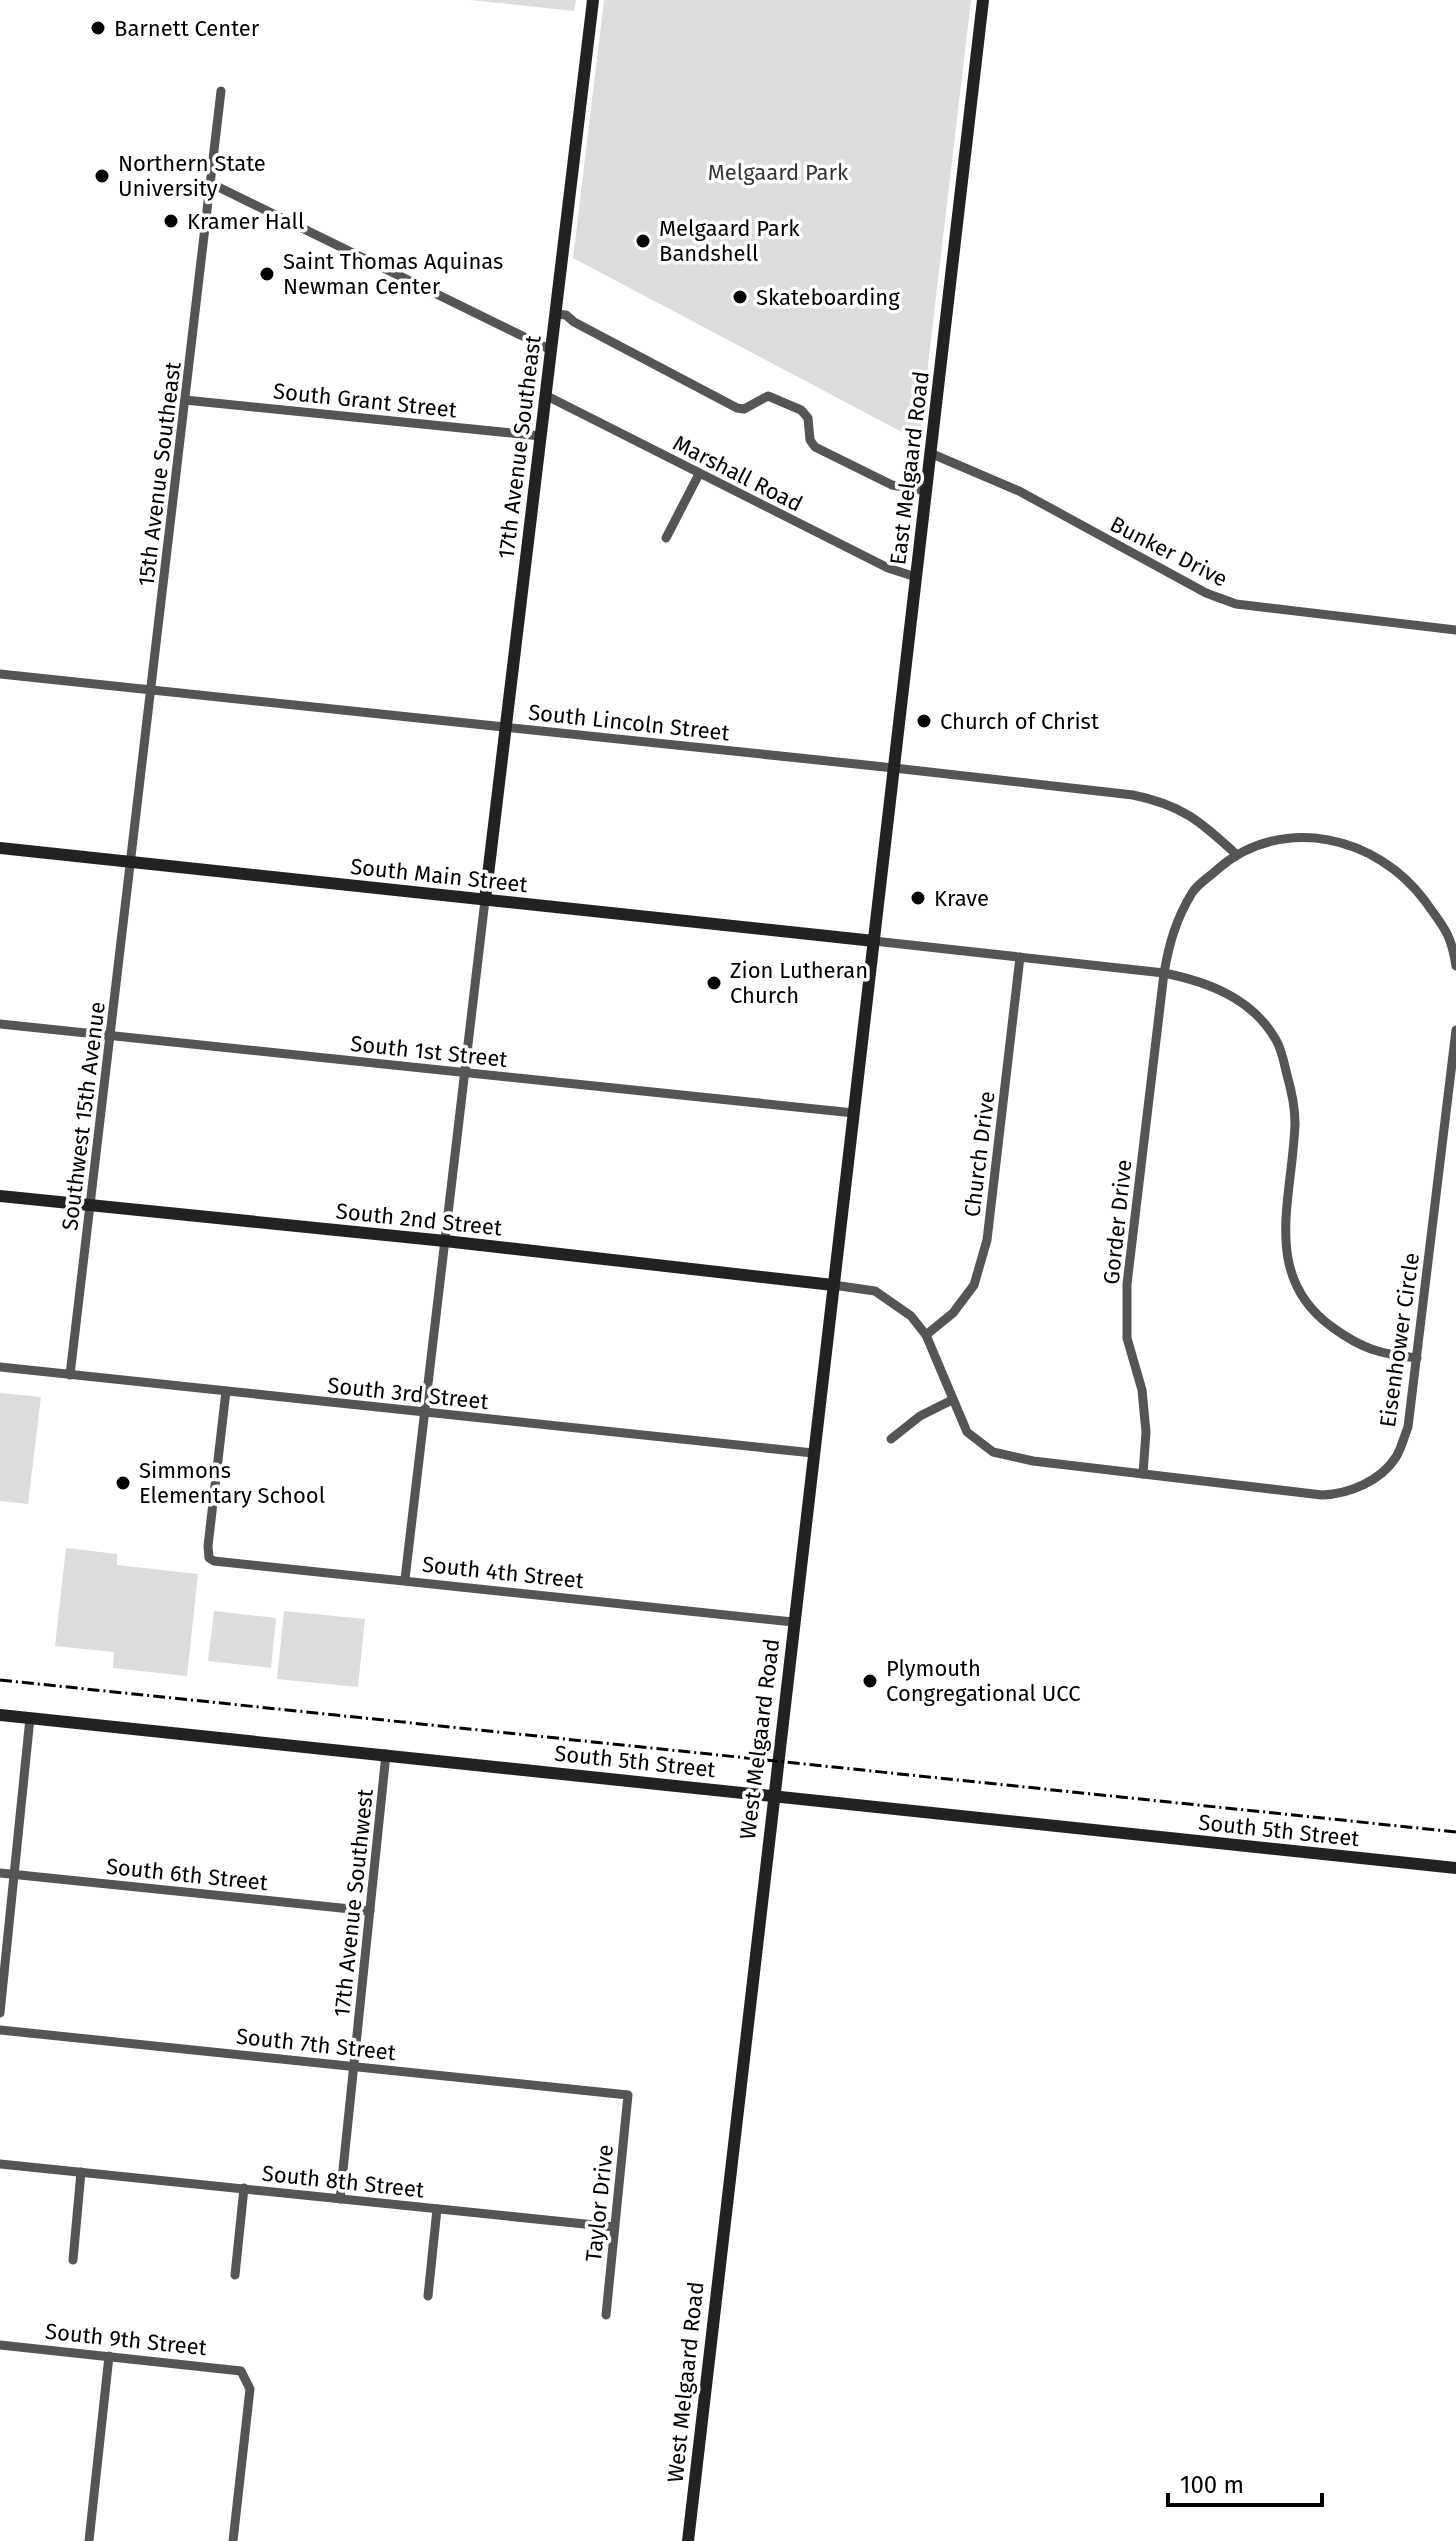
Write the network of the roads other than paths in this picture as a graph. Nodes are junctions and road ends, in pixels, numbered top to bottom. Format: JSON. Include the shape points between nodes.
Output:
{"nodes":[{"id":1,"x":593,"y":0,"type":"edge"},
{"id":2,"x":983,"y":0,"type":"edge"},
{"id":3,"x":221,"y":91,"type":"dead end"},
{"id":4,"x":210,"y":183,"type":"junction"},
{"id":5,"x":555,"y":314,"type":"junction"},
{"id":6,"x":551,"y":350,"type":"junction"},
{"id":7,"x":545,"y":395,"type":"junction"},
{"id":8,"x":185,"y":400,"type":"junction"},
{"id":9,"x":541,"y":436,"type":"junction"},
{"id":10,"x":930,"y":453,"type":"junction"},
{"id":11,"x":699,"y":474,"type":"junction"},
{"id":12,"x":926,"y":491,"type":"junction"},
{"id":13,"x":666,"y":538,"type":"dead end"},
{"id":14,"x":916,"y":577,"type":"junction"},
{"id":15,"x":1456,"y":630,"type":"edge"},
{"id":16,"x":0,"y":674,"type":"edge"},
{"id":17,"x":151,"y":690,"type":"junction"},
{"id":18,"x":506,"y":728,"type":"junction"},
{"id":19,"x":894,"y":768,"type":"junction"},
{"id":20,"x":0,"y":848,"type":"edge"},
{"id":21,"x":1236,"y":854,"type":"junction"},
{"id":22,"x":130,"y":861,"type":"junction"},
{"id":23,"x":485,"y":900,"type":"junction"},
{"id":24,"x":874,"y":941,"type":"junction"},
{"id":25,"x":1020,"y":957,"type":"junction"},
{"id":26,"x":1456,"y":966,"type":"edge"},
{"id":27,"x":1164,"y":973,"type":"junction"},
{"id":28,"x":0,"y":1024,"type":"edge"},
{"id":29,"x":1456,"y":1030,"type":"edge"},
{"id":30,"x":111,"y":1036,"type":"junction"},
{"id":31,"x":464,"y":1073,"type":"junction"},
{"id":32,"x":854,"y":1113,"type":"junction"},
{"id":33,"x":0,"y":1196,"type":"edge"},
{"id":34,"x":91,"y":1205,"type":"junction"},
{"id":35,"x":445,"y":1241,"type":"junction"},
{"id":36,"x":833,"y":1285,"type":"junction"},
{"id":37,"x":926,"y":1335,"type":"junction"},
{"id":38,"x":1417,"y":1358,"type":"junction"},
{"id":39,"x":0,"y":1367,"type":"edge"},
{"id":40,"x":70,"y":1375,"type":"junction"},
{"id":41,"x":226,"y":1391,"type":"junction"},
{"id":42,"x":952,"y":1400,"type":"junction"},
{"id":43,"x":424,"y":1412,"type":"junction"},
{"id":44,"x":891,"y":1439,"type":"dead end"},
{"id":45,"x":813,"y":1453,"type":"junction"},
{"id":46,"x":1143,"y":1474,"type":"junction"},
{"id":47,"x":405,"y":1579,"type":"junction"},
{"id":48,"x":793,"y":1622,"type":"junction"},
{"id":49,"x":0,"y":1715,"type":"edge"},
{"id":50,"x":30,"y":1718,"type":"junction"},
{"id":51,"x":386,"y":1754,"type":"junction"},
{"id":52,"x":772,"y":1796,"type":"junction"},
{"id":53,"x":1456,"y":1868,"type":"edge"},
{"id":54,"x":0,"y":1873,"type":"edge"},
{"id":55,"x":14,"y":1875,"type":"junction"},
{"id":56,"x":370,"y":1911,"type":"junction"},
{"id":57,"x":0,"y":2013,"type":"edge"},
{"id":58,"x":0,"y":2030,"type":"edge"},
{"id":59,"x":353,"y":2065,"type":"junction"},
{"id":60,"x":628,"y":2095,"type":"joint"},
{"id":61,"x":0,"y":2164,"type":"edge"},
{"id":62,"x":81,"y":2172,"type":"junction"},
{"id":63,"x":244,"y":2188,"type":"junction"},
{"id":64,"x":340,"y":2199,"type":"junction"},
{"id":65,"x":437,"y":2209,"type":"junction"},
{"id":66,"x":614,"y":2227,"type":"junction"},
{"id":67,"x":73,"y":2260,"type":"dead end"},
{"id":68,"x":235,"y":2275,"type":"dead end"},
{"id":69,"x":428,"y":2296,"type":"dead end"},
{"id":70,"x":606,"y":2315,"type":"dead end"},
{"id":71,"x":0,"y":2345,"type":"edge"},
{"id":72,"x":109,"y":2356,"type":"junction"},
{"id":73,"x":89,"y":2541,"type":"edge"},
{"id":74,"x":233,"y":2541,"type":"edge"},
{"id":75,"x":688,"y":2541,"type":"edge"}],
"edges":[{"from":1,"to":5,"type":"main road","name":"17th Avenue Southeast"},
{"from":2,"to":10,"type":"main road","name":"East Melgaard Road"},
{"from":3,"to":4,"type":"street","name":"15th Avenue Southeast"},
{"from":4,"to":6,"type":"street"},
{"from":4,"to":8,"type":"street","name":"15th Avenue Southeast"},
{"from":5,"to":6,"type":"main road","name":"17th Avenue Southeast"},
{"from":5,"to":12,"type":"street","via":[[566,315],[737,408],[768,396],[801,410],[815,447],[892,485]]},
{"from":6,"to":7,"type":"main road","name":"17th Avenue Southeast"},
{"from":7,"to":9,"type":"main road","name":"17th Avenue Southeast"},
{"from":7,"to":11,"type":"street","name":"Marshall Road"},
{"from":8,"to":9,"type":"street","name":"South Grant Street"},
{"from":8,"to":17,"type":"street","name":"15th Avenue Southeast"},
{"from":9,"to":18,"type":"main road","name":"17th Avenue Southeast"},
{"from":10,"to":12,"type":"main road","name":"East Melgaard Road"},
{"from":10,"to":15,"type":"street","name":"Bunker Drive","via":[[1019,491],[1206,593],[1236,604]]},
{"from":11,"to":13,"type":"street"},
{"from":11,"to":14,"type":"street","name":"Marshall Road"},
{"from":12,"to":14,"type":"main road","name":"East Melgaard Road"},
{"from":14,"to":19,"type":"main road","name":"East Melgaard Road"},
{"from":16,"to":17,"type":"street","name":"South Lincoln Street"},
{"from":17,"to":18,"type":"street","name":"South Lincoln Street"},
{"from":17,"to":22,"type":"street","name":"15th Avenue Southeast"},
{"from":18,"to":19,"type":"street","name":"South Lincoln Street"},
{"from":18,"to":23,"type":"main road","name":"17th Avenue Southeast"},
{"from":19,"to":21,"type":"street","name":"South Lincoln Street","via":[[1162,801],[1186,812]]},
{"from":19,"to":24,"type":"main road","name":"East Melgaard Road"},
{"from":20,"to":22,"type":"main road","name":"South Main Street"},
{"from":21,"to":26,"type":"street","via":[[1298,836],[1336,841],[1381,861],[1412,884],[1452,939]]},
{"from":21,"to":27,"type":"street","via":[[1194,890],[1171,934]]},
{"from":22,"to":23,"type":"main road","name":"South Main Street"},
{"from":22,"to":30,"type":"street","name":"Southwest 15th Avenue"},
{"from":23,"to":24,"type":"main road","name":"South Main Street"},
{"from":23,"to":31,"type":"street"},
{"from":24,"to":25,"type":"street"},
{"from":24,"to":32,"type":"main road","name":"West Melgaard Road"},
{"from":25,"to":27,"type":"street"},
{"from":25,"to":37,"type":"street","name":"Church Drive","via":[[987,1240],[974,1285],[953,1313]]},
{"from":27,"to":38,"type":"street","via":[[1244,1002],[1278,1043],[1295,1120],[1286,1253],[1304,1300],[1321,1319],[1374,1352]]},
{"from":27,"to":46,"type":"street","name":"Gorder Drive","via":[[1127,1284],[1127,1338],[1142,1390],[1146,1432]]},
{"from":28,"to":30,"type":"street","name":"South 1st Street"},
{"from":29,"to":38,"type":"street","name":"Eisenhower Circle"},
{"from":30,"to":31,"type":"street","name":"South 1st Street"},
{"from":30,"to":34,"type":"street","name":"Southwest 15th Avenue"},
{"from":31,"to":32,"type":"street","name":"South 1st Street"},
{"from":31,"to":35,"type":"street"},
{"from":32,"to":36,"type":"main road","name":"West Melgaard Road"},
{"from":33,"to":34,"type":"main road","name":"South 2nd Street"},
{"from":34,"to":35,"type":"main road","name":"South 2nd Street"},
{"from":34,"to":40,"type":"street","name":"Southwest 15th Avenue"},
{"from":35,"to":36,"type":"main road","name":"South 2nd Street"},
{"from":35,"to":43,"type":"street"},
{"from":36,"to":37,"type":"street","name":"Eisenhower Circle","via":[[875,1291],[911,1316]]},
{"from":36,"to":45,"type":"main road","name":"West Melgaard Road"},
{"from":37,"to":42,"type":"street","name":"Eisenhower Circle"},
{"from":38,"to":46,"type":"street","name":"Eisenhower Circle","via":[[1408,1427],[1395,1458],[1371,1482],[1322,1495]]},
{"from":39,"to":40,"type":"street","name":"South 3rd Street"},
{"from":40,"to":41,"type":"street","name":"South 3rd Street"},
{"from":41,"to":43,"type":"street","name":"South 3rd Street"},
{"from":41,"to":47,"type":"street","name":"South 4th Street","via":[[209,1558]]},
{"from":42,"to":44,"type":"street"},
{"from":42,"to":46,"type":"street","name":"Eisenhower Circle","via":[[967,1432],[993,1452]]},
{"from":43,"to":45,"type":"street","name":"South 3rd Street"},
{"from":43,"to":47,"type":"street"},
{"from":45,"to":48,"type":"main road","name":"West Melgaard Road"},
{"from":47,"to":48,"type":"street","name":"South 4th Street"},
{"from":48,"to":52,"type":"main road","name":"West Melgaard Road"},
{"from":49,"to":50,"type":"main road","name":"South 5th Street"},
{"from":50,"to":51,"type":"main road","name":"South 5th Street"},
{"from":50,"to":55,"type":"street"},
{"from":51,"to":52,"type":"main road","name":"South 5th Street"},
{"from":51,"to":56,"type":"street","name":"17th Avenue Southwest"},
{"from":52,"to":53,"type":"main road","name":"South 5th Street"},
{"from":52,"to":75,"type":"main road","name":"West Melgaard Road"},
{"from":54,"to":55,"type":"street","name":"South 6th Street"},
{"from":55,"to":56,"type":"street","name":"South 6th Street"},
{"from":55,"to":57,"type":"street"},
{"from":56,"to":59,"type":"street","name":"17th Avenue Southwest"},
{"from":58,"to":59,"type":"street","name":"South 7th Street"},
{"from":59,"to":60,"type":"street","name":"South 7th Street"},
{"from":59,"to":64,"type":"street","name":"17th Avenue Southwest"},
{"from":60,"to":66,"type":"street","name":"Taylor Drive"},
{"from":61,"to":62,"type":"street","name":"South 8th Street"},
{"from":62,"to":63,"type":"street","name":"South 8th Street"},
{"from":62,"to":67,"type":"street"},
{"from":63,"to":64,"type":"street","name":"South 8th Street"},
{"from":63,"to":68,"type":"street","name":"South 8th Street"},
{"from":64,"to":65,"type":"street","name":"South 8th Street"},
{"from":65,"to":66,"type":"street","name":"South 8th Street"},
{"from":65,"to":69,"type":"street","name":"South 8th Street"},
{"from":66,"to":70,"type":"street","name":"Taylor Drive"},
{"from":71,"to":72,"type":"street","name":"South 9th Street"},
{"from":72,"to":73,"type":"street"},
{"from":72,"to":74,"type":"street","name":"South 9th Street","via":[[236,2369],[246,2376],[250,2389]]}]}
